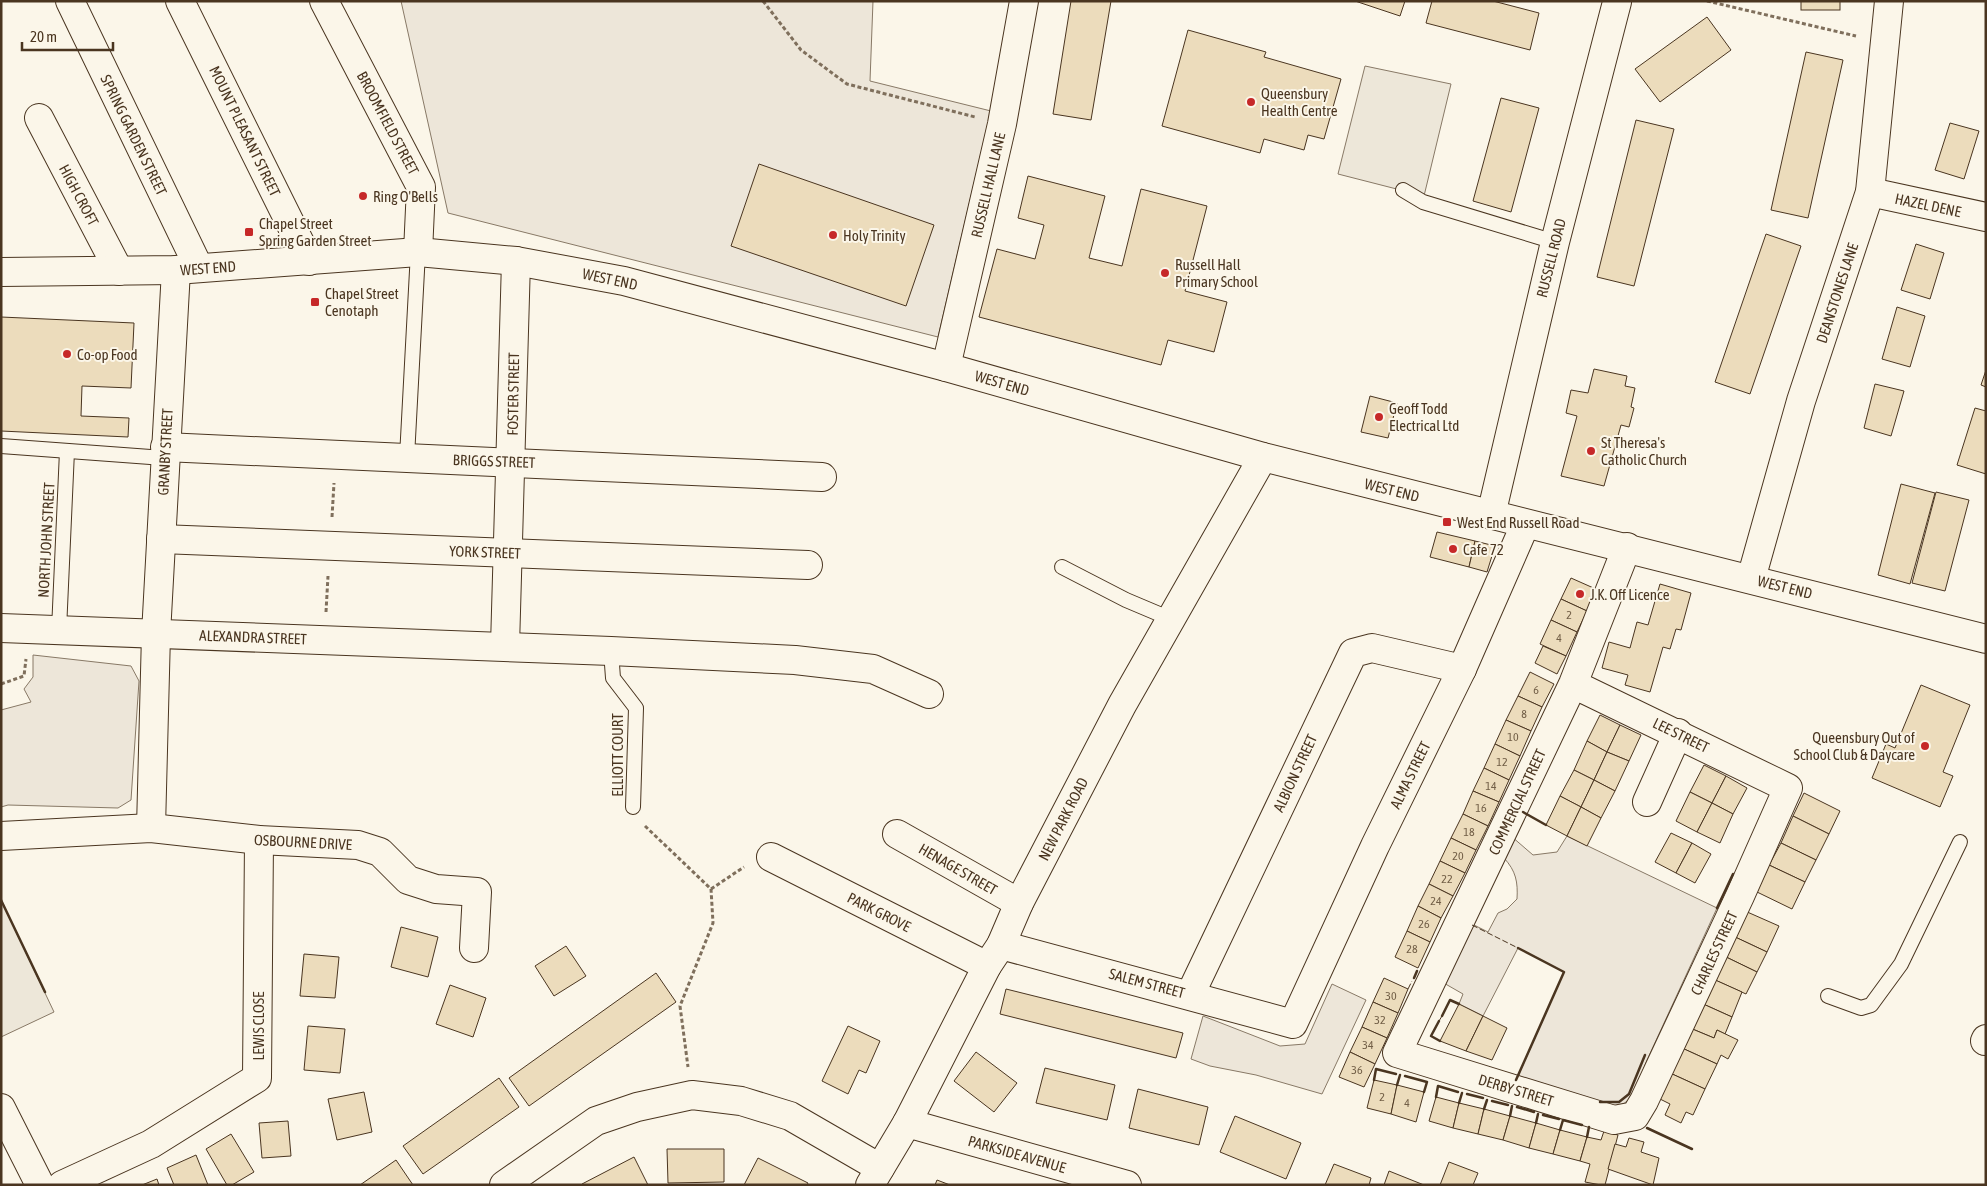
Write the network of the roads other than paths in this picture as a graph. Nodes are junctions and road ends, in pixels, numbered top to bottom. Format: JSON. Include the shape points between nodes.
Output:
{"nodes":[{"id":1,"x":70,"y":1,"type":"edge"},
{"id":2,"x":180,"y":1,"type":"edge"},
{"id":3,"x":324,"y":1,"type":"edge"},
{"id":4,"x":1024,"y":1,"type":"edge"},
{"id":5,"x":1889,"y":1,"type":"edge"},
{"id":6,"x":1620,"y":2,"type":"edge"},
{"id":7,"x":39,"y":118,"type":"dead end"},
{"id":8,"x":1403,"y":190,"type":"dead end"},
{"id":9,"x":1870,"y":192,"type":"junction"},
{"id":10,"x":1986,"y":217,"type":"edge"},
{"id":11,"x":1555,"y":242,"type":"junction"},
{"id":12,"x":418,"y":252,"type":"junction"},
{"id":13,"x":309,"y":261,"type":"junction"},
{"id":14,"x":516,"y":261,"type":"junction"},
{"id":15,"x":187,"y":269,"type":"junction"},
{"id":16,"x":119,"y":271,"type":"junction"},
{"id":17,"x":1,"y":272,"type":"edge"},
{"id":18,"x":946,"y":367,"type":"junction"},
{"id":19,"x":1,"y":446,"type":"edge"},
{"id":20,"x":67,"y":451,"type":"junction"},
{"id":21,"x":165,"y":453,"type":"junction"},
{"id":22,"x":407,"y":457,"type":"junction"},
{"id":23,"x":1262,"y":457,"type":"junction"},
{"id":24,"x":511,"y":462,"type":"junction"},
{"id":25,"x":822,"y":476,"type":"dead end"},
{"id":26,"x":1491,"y":515,"type":"junction"},
{"id":27,"x":1525,"y":525,"type":"junction"},
{"id":28,"x":162,"y":539,"type":"junction"},
{"id":29,"x":1627,"y":547,"type":"junction"},
{"id":30,"x":508,"y":553,"type":"junction"},
{"id":31,"x":808,"y":565,"type":"dead end"},
{"id":32,"x":1062,"y":567,"type":"dead end"},
{"id":33,"x":1751,"y":579,"type":"junction"},
{"id":34,"x":1171,"y":619,"type":"junction"},
{"id":35,"x":1,"y":628,"type":"edge"},
{"id":36,"x":59,"y":630,"type":"junction"},
{"id":37,"x":156,"y":634,"type":"junction"},
{"id":38,"x":1986,"y":639,"type":"edge"},
{"id":39,"x":505,"y":646,"type":"junction"},
{"id":40,"x":611,"y":651,"type":"junction"},
{"id":41,"x":1462,"y":669,"type":"junction"},
{"id":42,"x":1573,"y":684,"type":"junction"},
{"id":43,"x":929,"y":694,"type":"dead end"},
{"id":44,"x":1678,"y":733,"type":"junction"},
{"id":45,"x":1788,"y":788,"type":"joint"},
{"id":46,"x":1647,"y":802,"type":"dead end"},
{"id":47,"x":633,"y":806,"type":"road end"},
{"id":48,"x":150,"y":828,"type":"junction"},
{"id":49,"x":897,"y":834,"type":"dead end"},
{"id":50,"x":1,"y":836,"type":"edge"},
{"id":51,"x":259,"y":840,"type":"junction"},
{"id":52,"x":1960,"y":842,"type":"dead end"},
{"id":53,"x":771,"y":858,"type":"road end"},
{"id":54,"x":1019,"y":903,"type":"junction"},
{"id":55,"x":474,"y":948,"type":"dead end"},
{"id":56,"x":994,"y":955,"type":"junction"},
{"id":57,"x":1190,"y":995,"type":"junction"},
{"id":58,"x":1828,"y":996,"type":"dead end"},
{"id":59,"x":1293,"y":1024,"type":"joint"},
{"id":60,"x":1397,"y":1053,"type":"joint"},
{"id":61,"x":1,"y":1108,"type":"edge"},
{"id":62,"x":1635,"y":1116,"type":"joint"},
{"id":63,"x":907,"y":1123,"type":"junction"},
{"id":64,"x":875,"y":1176,"type":"edge"},
{"id":65,"x":40,"y":1185,"type":"edge"},
{"id":66,"x":62,"y":1185,"type":"edge"},
{"id":67,"x":504,"y":1185,"type":"edge"},
{"id":68,"x":1126,"y":1185,"type":"edge"}],
"edges":[{"from":1,"to":15,"type":"street","name":"SPRING GARDEN STREET"},
{"from":2,"to":13,"type":"street","name":"MOUNT PLEASANT STREET"},
{"from":3,"to":12,"type":"street","name":"BROOMFIELD STREET","via":[[422,187]]},
{"from":4,"to":18,"type":"street","name":"RUSSELL HALL LANE","via":[[1002,124]]},
{"from":5,"to":9,"type":"street","name":"DEANSTONES LANE"},
{"from":6,"to":11,"type":"street","name":"RUSSELL ROAD"},
{"from":7,"to":16,"type":"street","name":"HIGH CROFT"},
{"from":8,"to":11,"type":"lane","via":[[1423,202]]},
{"from":9,"to":10,"type":"street","name":"HAZEL DENE"},
{"from":9,"to":33,"type":"street","name":"DEANSTONES LANE","via":[[1801,401]]},
{"from":11,"to":26,"type":"street","name":"RUSSELL ROAD"},
{"from":12,"to":13,"type":"street","name":"WEST END"},
{"from":12,"to":14,"type":"street","name":"WEST END"},
{"from":12,"to":22,"type":"lane"},
{"from":13,"to":15,"type":"street","name":"WEST END"},
{"from":14,"to":18,"type":"street","name":"WEST END","via":[[624,281]]},
{"from":14,"to":24,"type":"street","name":"FOSTER STREET"},
{"from":15,"to":16,"type":"street","name":"WEST END"},
{"from":15,"to":21,"type":"street","name":"GRANBY STREET"},
{"from":16,"to":17,"type":"street","name":"WEST END"},
{"from":18,"to":23,"type":"street","name":"WEST END"},
{"from":19,"to":20,"type":"lane"},
{"from":20,"to":21,"type":"lane"},
{"from":20,"to":36,"type":"lane","name":"NORTH JOHN STREET"},
{"from":21,"to":22,"type":"street","name":"BRIGGS STREET"},
{"from":21,"to":28,"type":"street","name":"GRANBY STREET"},
{"from":22,"to":24,"type":"street","name":"BRIGGS STREET"},
{"from":23,"to":26,"type":"street","name":"WEST END"},
{"from":23,"to":34,"type":"street","name":"NEW PARK ROAD"},
{"from":24,"to":25,"type":"street","name":"BRIGGS STREET"},
{"from":24,"to":30,"type":"street","name":"FOSTER STREET"},
{"from":26,"to":27,"type":"street","name":"WEST END"},
{"from":27,"to":29,"type":"street","name":"WEST END"},
{"from":27,"to":41,"type":"street","name":"ALMA STREET"},
{"from":28,"to":30,"type":"street","name":"YORK STREET"},
{"from":28,"to":37,"type":"street","name":"GRANBY STREET"},
{"from":29,"to":33,"type":"street","name":"WEST END"},
{"from":29,"to":42,"type":"street","name":"COMMERCIAL STREET"},
{"from":30,"to":31,"type":"street","name":"YORK STREET"},
{"from":30,"to":39,"type":"street","name":"FOSTER STREET"},
{"from":32,"to":34,"type":"lane"},
{"from":33,"to":38,"type":"street","name":"WEST END"},
{"from":34,"to":54,"type":"street","name":"NEW PARK ROAD","via":[[1122,705]]},
{"from":35,"to":36,"type":"street","name":"ALEXANDRA STREET"},
{"from":36,"to":37,"type":"street","name":"ALEXANDRA STREET"},
{"from":37,"to":39,"type":"street","name":"ALEXANDRA STREET"},
{"from":37,"to":48,"type":"street"},
{"from":39,"to":40,"type":"street","name":"ALEXANDRA STREET"},
{"from":40,"to":43,"type":"street","name":"ALEXANDRA STREET","via":[[795,660],[873,669]]},
{"from":40,"to":47,"type":"lane","name":"ELLIOTT COURT","via":[[613,678],[636,708]]},
{"from":41,"to":57,"type":"street","name":"ALBION STREET","via":[[1372,648],[1353,653]]},
{"from":41,"to":59,"type":"street","name":"ALMA STREET"},
{"from":42,"to":44,"type":"street","name":"LEE STREET"},
{"from":42,"to":60,"type":"street","name":"COMMERCIAL STREET"},
{"from":44,"to":45,"type":"street","name":"LEE STREET"},
{"from":44,"to":46,"type":"street"},
{"from":45,"to":62,"type":"street","name":"CHARLES STREET"},
{"from":48,"to":50,"type":"street","name":"OSBOURNE DRIVE"},
{"from":48,"to":51,"type":"street","name":"OSBOURNE DRIVE"},
{"from":49,"to":54,"type":"street","name":"HENAGE STREET"},
{"from":51,"to":55,"type":"street","name":"OSBOURNE DRIVE","via":[[358,844],[380,852],[408,880],[436,889],[477,892]]},
{"from":51,"to":66,"type":"street","name":"LEWIS CLOSE","via":[[257,1078],[151,1144]]},
{"from":52,"to":58,"type":"lane","via":[[1902,964],[1871,1004],[1861,1008]]},
{"from":53,"to":56,"type":"street","name":"PARK GROVE"},
{"from":54,"to":56,"type":"street","name":"NEW PARK ROAD"},
{"from":56,"to":57,"type":"street","name":"SALEM STREET"},
{"from":56,"to":63,"type":"street","name":"NEW PARK ROAD"},
{"from":57,"to":59,"type":"street","name":"SALEM STREET"},
{"from":60,"to":62,"type":"street","name":"DERBY STREET","via":[[1614,1120]]},
{"from":61,"to":65,"type":"street"},
{"from":63,"to":64,"type":"street","name":"NEW PARK ROAD"},
{"from":63,"to":68,"type":"street","name":"PARKSIDE AVENUE"},
{"from":64,"to":67,"type":"street","via":[[790,1116],[741,1101],[692,1095],[637,1107],[596,1121]]}]}
